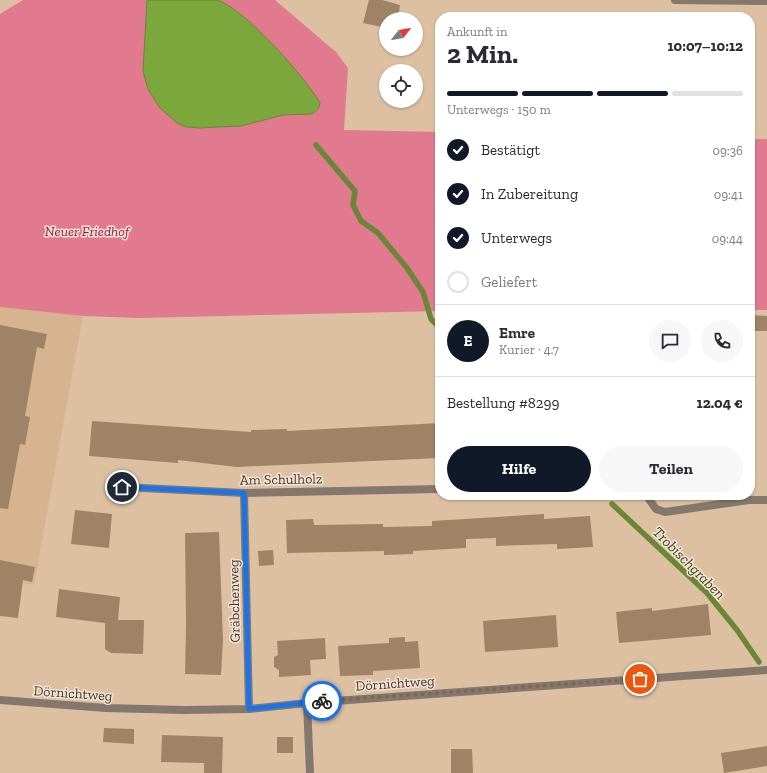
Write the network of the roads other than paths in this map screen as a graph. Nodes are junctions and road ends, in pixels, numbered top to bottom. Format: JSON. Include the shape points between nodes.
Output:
{"nodes":[{"id":1,"x":675,"y":0,"type":"edge"},
{"id":2,"x":767,"y":1,"type":"edge"},
{"id":3,"x":122,"y":487,"type":"dead end"},
{"id":4,"x":435,"y":489,"type":"edge"},
{"id":5,"x":244,"y":493,"type":"junction"},
{"id":6,"x":650,"y":500,"type":"edge"},
{"id":7,"x":749,"y":500,"type":"edge"},
{"id":8,"x":755,"y":500,"type":"edge"},
{"id":9,"x":767,"y":500,"type":"edge"},
{"id":10,"x":767,"y":670,"type":"edge"},
{"id":11,"x":0,"y":700,"type":"edge"},
{"id":12,"x":307,"y":702,"type":"junction"},
{"id":13,"x":249,"y":709,"type":"junction"},
{"id":14,"x":310,"y":773,"type":"edge"}],
"edges":[{"from":1,"to":2,"type":"street"},
{"from":3,"to":5,"type":"street","name":"Am Schulholz"},
{"from":4,"to":5,"type":"street","name":"Am Schulholz"},
{"from":5,"to":13,"type":"street","name":"Gräbchenweg"},
{"from":6,"to":7,"type":"street","via":[[656,508],[665,512]]},
{"from":8,"to":9,"type":"street"},
{"from":10,"to":12,"type":"street","name":"Dörnichtweg"},
{"from":11,"to":13,"type":"street","name":"Dörnichtweg","via":[[106,708]]},
{"from":12,"to":13,"type":"street","name":"Dörnichtweg"},
{"from":12,"to":14,"type":"street"}]}
